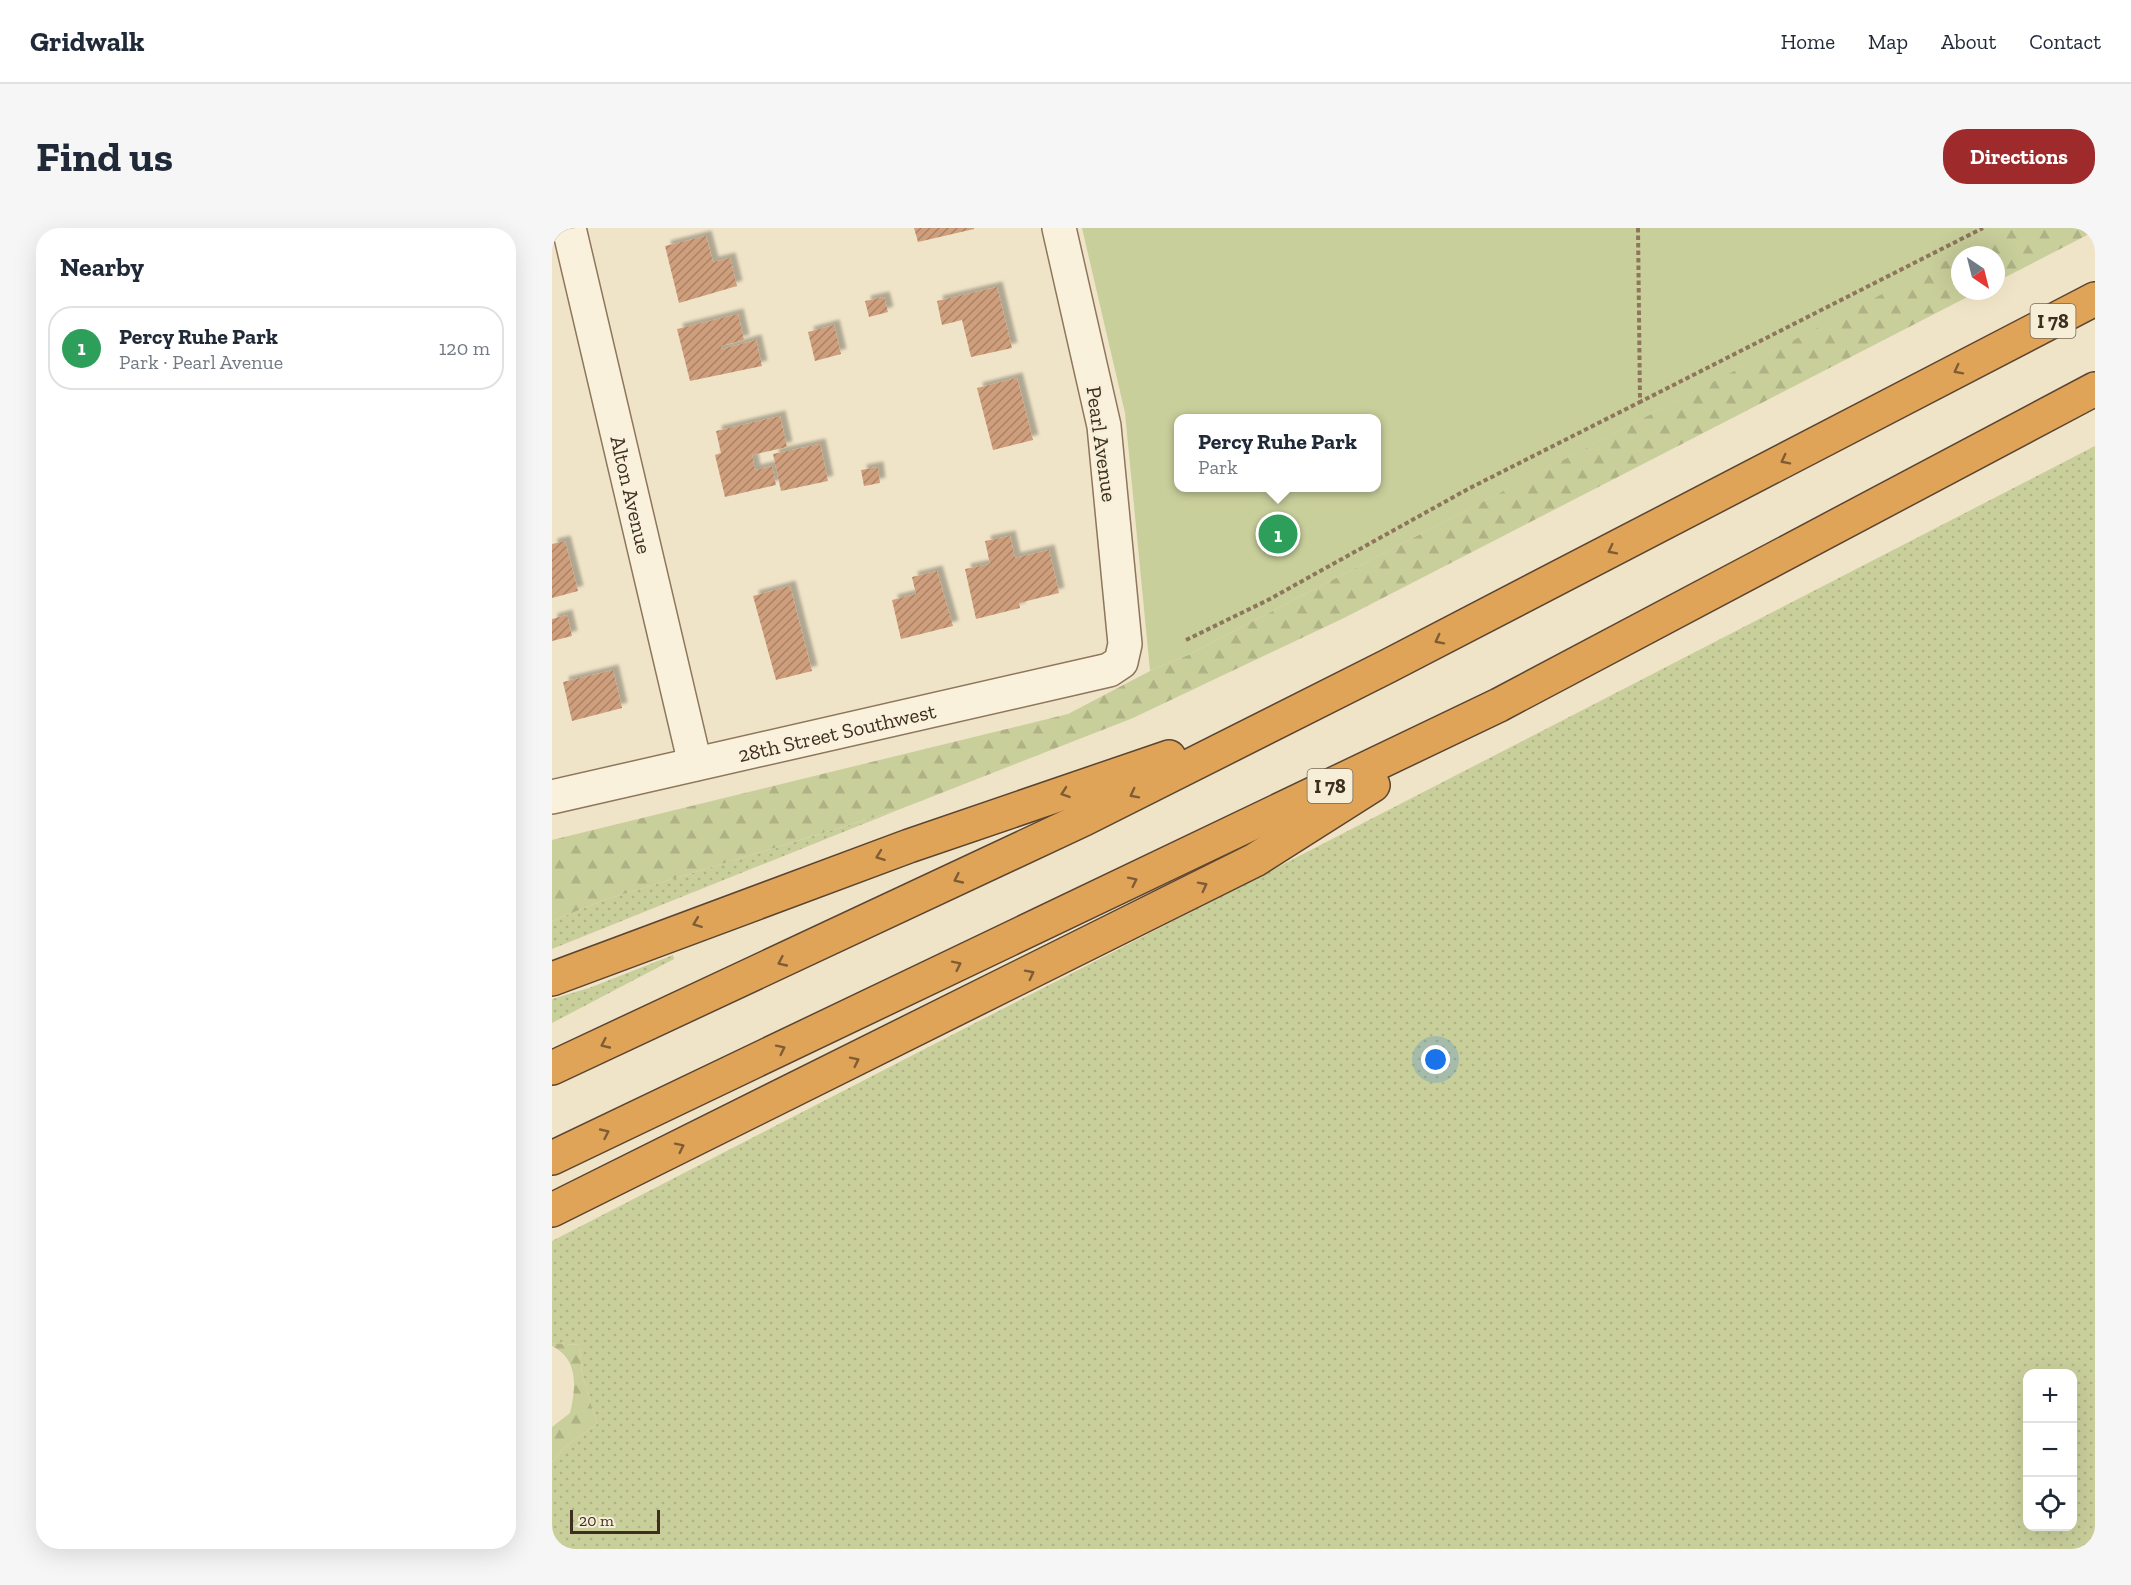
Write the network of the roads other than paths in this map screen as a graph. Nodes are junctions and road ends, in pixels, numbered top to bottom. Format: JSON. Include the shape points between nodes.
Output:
{"nodes":[{"id":1,"x":569,"y":228,"type":"edge"},
{"id":2,"x":1059,"y":228,"type":"edge"},
{"id":3,"x":2095,"y":299,"type":"edge"},
{"id":4,"x":2095,"y":389,"type":"edge"},
{"id":5,"x":1121,"y":662,"type":"joint"},
{"id":6,"x":1499,"y":705,"type":"junction"},
{"id":7,"x":1299,"y":711,"type":"junction"},
{"id":8,"x":694,"y":764,"type":"junction"},
{"id":9,"x":552,"y":797,"type":"edge"},
{"id":10,"x":552,"y":979,"type":"edge"},
{"id":11,"x":552,"y":1068,"type":"edge"},
{"id":12,"x":552,"y":1158,"type":"edge"},
{"id":13,"x":552,"y":1210,"type":"edge"}],
"edges":[{"from":1,"to":8,"type":"street","name":"Alton Avenue"},
{"from":2,"to":5,"type":"street","name":"Pearl Avenue","via":[[1104,426],[1125,644]]},
{"from":3,"to":7,"type":"highway","number":"I 78","one_way":true},
{"from":4,"to":6,"type":"highway","number":"I 78"},
{"from":5,"to":8,"type":"street","name":"28th Street Southwest","via":[[1109,670]]},
{"from":12,"to":6,"type":"highway","number":"I 78","one_way":true},
{"from":13,"to":6,"type":"highway","one_way":true,"via":[[1255,860]]},
{"from":7,"to":10,"type":"highway","one_way":true,"via":[[909,846]]},
{"from":7,"to":11,"type":"highway","number":"I 78","one_way":true,"via":[[1031,844]]},
{"from":8,"to":9,"type":"street","name":"28th Street Southwest"}]}
